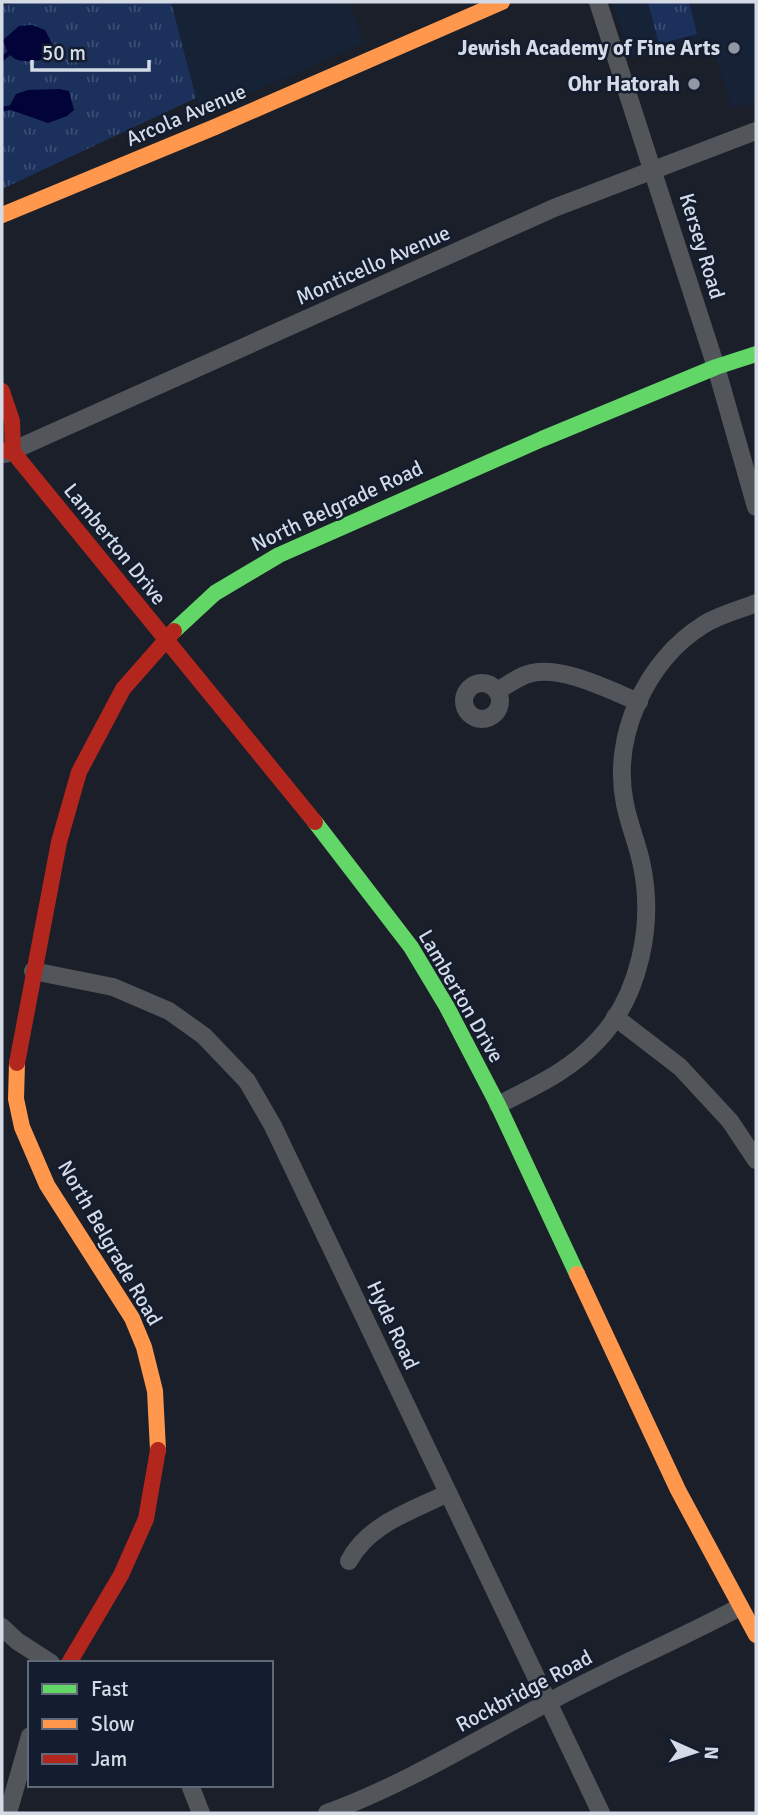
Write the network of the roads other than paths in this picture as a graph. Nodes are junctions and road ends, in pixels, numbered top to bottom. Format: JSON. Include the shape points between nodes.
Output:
{"nodes":[{"id":1,"x":502,"y":2,"type":"edge"},
{"id":2,"x":598,"y":2,"type":"edge"},
{"id":3,"x":756,"y":131,"type":"edge"},
{"id":4,"x":654,"y":169,"type":"junction"},
{"id":5,"x":2,"y":215,"type":"edge"},
{"id":6,"x":756,"y":354,"type":"edge"},
{"id":7,"x":716,"y":367,"type":"junction"},
{"id":8,"x":2,"y":391,"type":"edge"},
{"id":9,"x":6,"y":452,"type":"edge"},
{"id":10,"x":756,"y":507,"type":"edge"},
{"id":11,"x":756,"y":603,"type":"edge"},
{"id":12,"x":166,"y":639,"type":"junction"},
{"id":13,"x":497,"y":691,"type":"dead end"},
{"id":14,"x":639,"y":702,"type":"junction"},
{"id":15,"x":33,"y":971,"type":"junction"},
{"id":16,"x":615,"y":1017,"type":"junction"},
{"id":17,"x":498,"y":1105,"type":"junction"},
{"id":18,"x":756,"y":1160,"type":"edge"},
{"id":19,"x":448,"y":1493,"type":"junction"},
{"id":20,"x":349,"y":1561,"type":"dead end"},
{"id":21,"x":740,"y":1607,"type":"junction"},
{"id":22,"x":2,"y":1627,"type":"edge"},
{"id":23,"x":756,"y":1635,"type":"edge"},
{"id":24,"x":48,"y":1661,"type":"edge"},
{"id":25,"x":70,"y":1661,"type":"edge"},
{"id":26,"x":547,"y":1703,"type":"junction"},
{"id":27,"x":28,"y":1742,"type":"edge"},
{"id":28,"x":191,"y":1787,"type":"edge"},
{"id":29,"x":8,"y":1813,"type":"edge"},
{"id":30,"x":201,"y":1813,"type":"edge"},
{"id":31,"x":327,"y":1813,"type":"edge"},
{"id":32,"x":601,"y":1813,"type":"edge"}],
"edges":[{"from":1,"to":5,"type":"street","name":"Arcola Avenue"},
{"from":2,"to":4,"type":"street","name":"Kersey Road"},
{"from":3,"to":4,"type":"street","name":"Monticello Avenue"},
{"from":4,"to":7,"type":"street","name":"Kersey Road"},
{"from":4,"to":9,"type":"street","name":"Monticello Avenue","via":[[554,208]]},
{"from":6,"to":7,"type":"street","name":"North Belgrade Road"},
{"from":7,"to":10,"type":"street","name":"Kersey Road"},
{"from":7,"to":12,"type":"street","name":"North Belgrade Road","via":[[279,555],[215,593]]},
{"from":8,"to":9,"type":"street","via":[[15,435]]},
{"from":9,"to":12,"type":"street","name":"Lamberton Drive"},
{"from":11,"to":14,"type":"street","via":[[704,624],[680,642],[659,663]]},
{"from":12,"to":15,"type":"street","name":"North Belgrade Road","via":[[123,689],[79,772],[59,842]]},
{"from":12,"to":17,"type":"street","name":"Lamberton Drive","via":[[411,947]]},
{"from":13,"to":14,"type":"street","via":[[529,673],[548,671]]},
{"from":14,"to":16,"type":"street","via":[[622,773],[647,897],[645,933],[637,972]]},
{"from":15,"to":19,"type":"street","name":"Hyde Road","via":[[113,988],[169,1011],[205,1036],[247,1081],[273,1126]]},
{"from":15,"to":25,"type":"street","name":"North Belgrade Road","via":[[17,1055],[16,1099],[22,1127],[47,1185],[132,1318],[144,1347],[156,1402],[158,1448],[146,1519],[121,1575]]},
{"from":16,"to":17,"type":"street","via":[[601,1037],[564,1071]]},
{"from":16,"to":18,"type":"street","via":[[680,1067],[730,1121]]},
{"from":17,"to":21,"type":"street","name":"Lamberton Drive","via":[[678,1490]]},
{"from":19,"to":20,"type":"street","via":[[374,1530],[358,1544]]},
{"from":19,"to":26,"type":"street","name":"Hyde Road"},
{"from":21,"to":23,"type":"street","name":"Lamberton Drive"},
{"from":21,"to":26,"type":"street","name":"Rockbridge Road"},
{"from":22,"to":24,"type":"street"},
{"from":26,"to":31,"type":"street","name":"Rockbridge Road","via":[[414,1776]]},
{"from":26,"to":32,"type":"street","name":"Hyde Road"},
{"from":27,"to":29,"type":"street"},
{"from":28,"to":30,"type":"street"}]}
